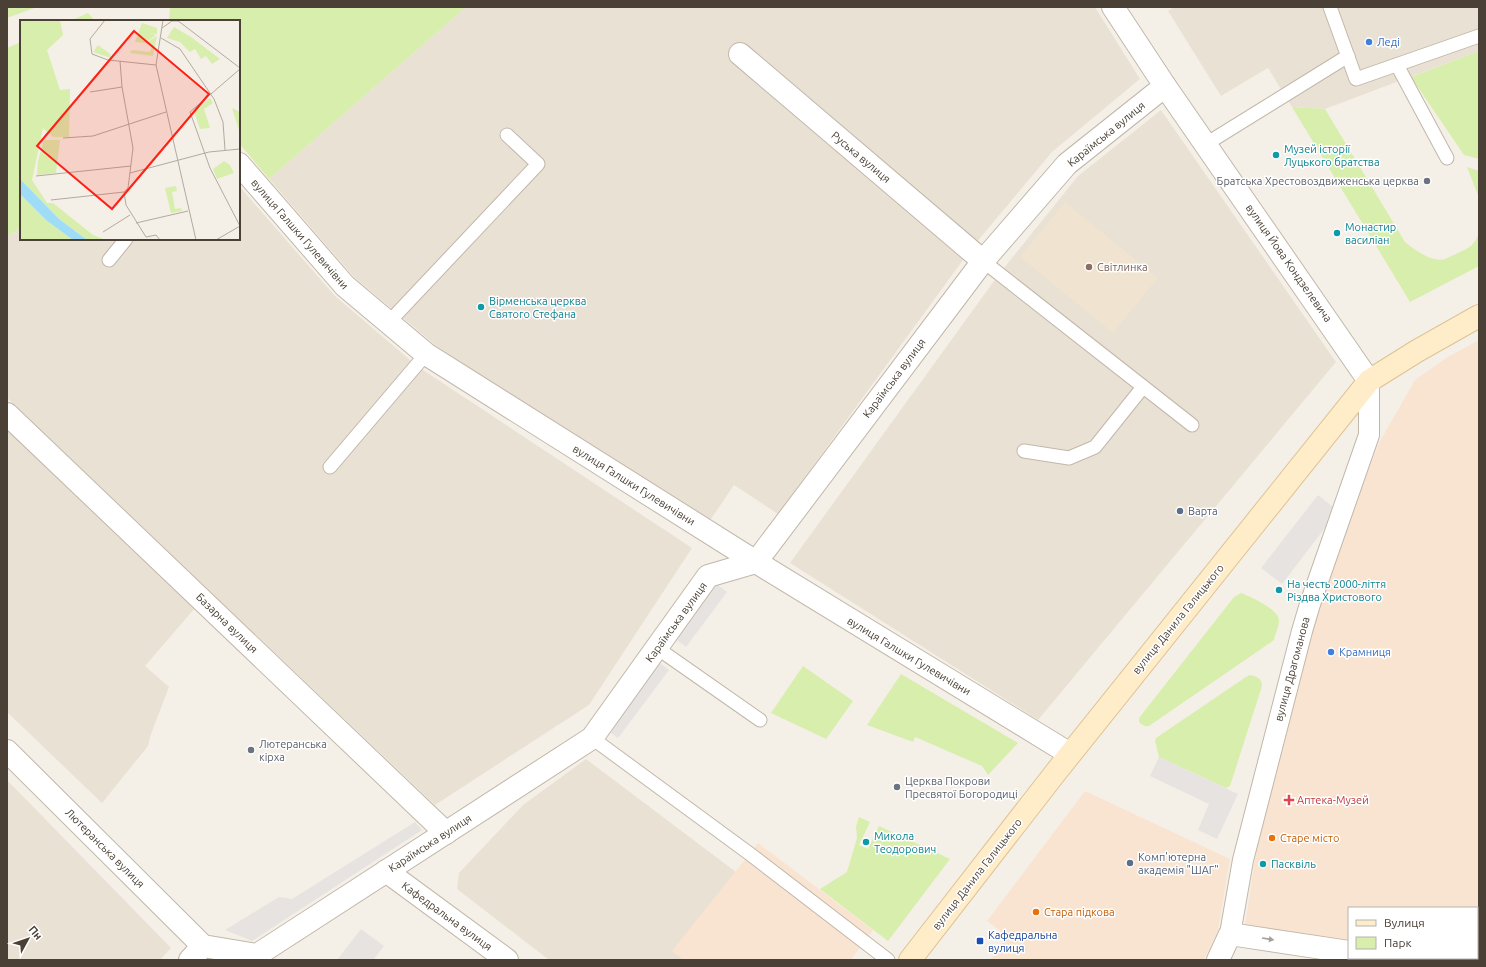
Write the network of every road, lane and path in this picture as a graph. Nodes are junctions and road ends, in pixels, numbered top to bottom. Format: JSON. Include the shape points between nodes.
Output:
{"nodes":[{"id":1,"x":1113,"y":7,"type":"edge"},
{"id":2,"x":1330,"y":7,"type":"edge"},
{"id":3,"x":1479,"y":36,"type":"edge"},
{"id":4,"x":740,"y":54,"type":"dead end"},
{"id":5,"x":1348,"y":56,"type":"junction"},
{"id":6,"x":1396,"y":65,"type":"junction"},
{"id":7,"x":1165,"y":86,"type":"junction"},
{"id":8,"x":507,"y":135,"type":"dead end"},
{"id":9,"x":1206,"y":144,"type":"junction"},
{"id":10,"x":1447,"y":158,"type":"dead end"},
{"id":11,"x":240,"y":165,"type":"edge"},
{"id":12,"x":125,"y":240,"type":"edge"},
{"id":13,"x":109,"y":260,"type":"dead end"},
{"id":14,"x":983,"y":261,"type":"junction"},
{"id":15,"x":1479,"y":316,"type":"edge"},
{"id":16,"x":389,"y":322,"type":"junction"},
{"id":17,"x":426,"y":354,"type":"junction"},
{"id":18,"x":1370,"y":381,"type":"junction"},
{"id":19,"x":1143,"y":387,"type":"junction"},
{"id":20,"x":7,"y":414,"type":"edge"},
{"id":21,"x":1192,"y":425,"type":"dead end"},
{"id":22,"x":1024,"y":451,"type":"dead end"},
{"id":23,"x":330,"y":467,"type":"dead end"},
{"id":24,"x":756,"y":562,"type":"junction"},
{"id":25,"x":657,"y":648,"type":"junction"},
{"id":26,"x":760,"y":720,"type":"dead end"},
{"id":27,"x":592,"y":738,"type":"junction"},
{"id":28,"x":7,"y":751,"type":"edge"},
{"id":29,"x":1070,"y":754,"type":"junction"},
{"id":30,"x":446,"y":833,"type":"junction"},
{"id":31,"x":386,"y":871,"type":"junction"},
{"id":32,"x":1230,"y":934,"type":"junction"},
{"id":33,"x":1348,"y":952,"type":"edge"},
{"id":34,"x":197,"y":953,"type":"edge"},
{"id":35,"x":507,"y":960,"type":"edge"},
{"id":36,"x":888,"y":960,"type":"edge"},
{"id":37,"x":910,"y":960,"type":"edge"},
{"id":38,"x":1218,"y":960,"type":"edge"}],
"edges":[{"from":1,"to":7,"type":"street","name":"вулиця Йова Кондзелевича"},
{"from":2,"to":5,"type":"lane"},
{"from":3,"to":6,"type":"lane"},
{"from":4,"to":14,"type":"street","name":"Руська вулиця"},
{"from":5,"to":6,"type":"lane","via":[[1356,79]]},
{"from":5,"to":9,"type":"lane"},
{"from":6,"to":10,"type":"lane"},
{"from":7,"to":9,"type":"street","name":"вулиця Йова Кондзелевича"},
{"from":7,"to":14,"type":"street","name":"Караїмська вулиця","via":[[1068,164]]},
{"from":8,"to":16,"type":"lane","via":[[538,164]]},
{"from":9,"to":18,"type":"street","name":"вулиця Йова Кондзелевича"},
{"from":11,"to":16,"type":"street","name":"вулиця Галшки Гулевичівни","via":[[345,286]]},
{"from":12,"to":13,"type":"lane"},
{"from":14,"to":19,"type":"lane"},
{"from":14,"to":24,"type":"street","name":"Караїмська вулиця"},
{"from":15,"to":18,"type":"main road","name":"вулиця Данила Галицького"},
{"from":16,"to":17,"type":"street","name":"вулиця Галшки Гулевичівни"},
{"from":17,"to":23,"type":"lane"},
{"from":17,"to":24,"type":"street","name":"вулиця Галшки Гулевичівни"},
{"from":18,"to":29,"type":"main road","name":"вулиця Данила Галицького"},
{"from":18,"to":32,"type":"street","name":"вулиця Драгоманова","via":[[1369,434],[1302,631],[1243,860]]},
{"from":19,"to":21,"type":"lane"},
{"from":19,"to":22,"type":"lane","via":[[1095,447],[1069,458]]},
{"from":20,"to":30,"type":"street","name":"Базарна вулиця"},
{"from":24,"to":25,"type":"street","name":"Караїмська вулиця","via":[[708,576]]},
{"from":24,"to":29,"type":"street","name":"вулиця Галшки Гулевичівни"},
{"from":25,"to":26,"type":"lane"},
{"from":25,"to":27,"type":"street","name":"Караїмська вулиця"},
{"from":27,"to":30,"type":"street","name":"Караїмська вулиця"},
{"from":27,"to":36,"type":"lane"},
{"from":28,"to":34,"type":"street","name":"Лютеранська вулиця"},
{"from":29,"to":37,"type":"main road","name":"вулиця Данила Галицького"},
{"from":30,"to":31,"type":"street","name":"Караїмська вулиця"},
{"from":31,"to":34,"type":"street","name":"Караїмська вулиця","via":[[257,954]]},
{"from":31,"to":35,"type":"street","name":"Кафедральна вулиця"},
{"from":32,"to":33,"type":"street","one_way":true},
{"from":32,"to":38,"type":"street","name":"вулиця Драгоманова"}]}
